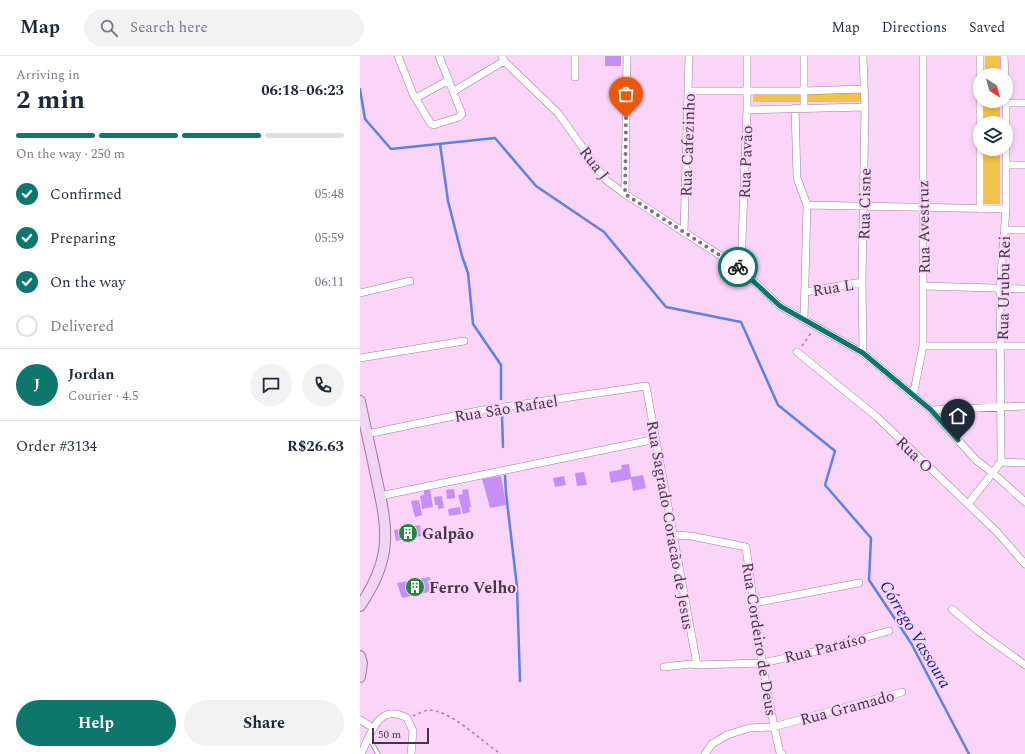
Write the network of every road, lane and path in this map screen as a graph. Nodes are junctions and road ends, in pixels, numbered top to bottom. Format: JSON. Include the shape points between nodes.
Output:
{"nodes":[{"id":1,"x":398,"y":56,"type":"edge"},
{"id":2,"x":440,"y":56,"type":"edge"},
{"id":3,"x":575,"y":56,"type":"edge"},
{"id":4,"x":627,"y":56,"type":"edge"},
{"id":5,"x":689,"y":56,"type":"edge"},
{"id":6,"x":746,"y":56,"type":"edge"},
{"id":7,"x":804,"y":56,"type":"edge"},
{"id":8,"x":863,"y":56,"type":"edge"},
{"id":9,"x":922,"y":56,"type":"edge"},
{"id":10,"x":980,"y":56,"type":"edge"},
{"id":11,"x":1004,"y":56,"type":"edge"},
{"id":12,"x":503,"y":59,"type":"edge"},
{"id":13,"x":980,"y":68,"type":"edge"},
{"id":14,"x":1005,"y":68,"type":"edge"},
{"id":15,"x":575,"y":77,"type":"dead end"},
{"id":16,"x":449,"y":80,"type":"junction"},
{"id":17,"x":863,"y":89,"type":"junction"},
{"id":18,"x":747,"y":90,"type":"junction"},
{"id":19,"x":454,"y":91,"type":"junction"},
{"id":20,"x":688,"y":91,"type":"junction"},
{"id":21,"x":803,"y":91,"type":"junction"},
{"id":22,"x":416,"y":98,"type":"junction"},
{"id":23,"x":1013,"y":102,"type":"edge"},
{"id":24,"x":1025,"y":103,"type":"edge"},
{"id":25,"x":804,"y":107,"type":"junction"},
{"id":26,"x":865,"y":107,"type":"junction"},
{"id":27,"x":795,"y":108,"type":"junction"},
{"id":28,"x":1006,"y":108,"type":"edge"},
{"id":29,"x":747,"y":110,"type":"junction"},
{"id":30,"x":980,"y":156,"type":"edge"},
{"id":31,"x":1006,"y":165,"type":"junction"},
{"id":32,"x":1025,"y":165,"type":"edge"},
{"id":33,"x":625,"y":194,"type":"junction"},
{"id":34,"x":807,"y":205,"type":"junction"},
{"id":35,"x":864,"y":206,"type":"junction"},
{"id":36,"x":923,"y":207,"type":"junction"},
{"id":37,"x":980,"y":209,"type":"junction"},
{"id":38,"x":1006,"y":209,"type":"junction"},
{"id":39,"x":1004,"y":230,"type":"junction"},
{"id":40,"x":1025,"y":230,"type":"edge"},
{"id":41,"x":684,"y":233,"type":"junction"},
{"id":42,"x":741,"y":269,"type":"junction"},
{"id":43,"x":410,"y":281,"type":"dead end"},
{"id":44,"x":862,"y":282,"type":"junction"},
{"id":45,"x":924,"y":286,"type":"junction"},
{"id":46,"x":1000,"y":289,"type":"junction"},
{"id":47,"x":1025,"y":289,"type":"edge"},
{"id":48,"x":805,"y":292,"type":"junction"},
{"id":49,"x":360,"y":293,"type":"edge"},
{"id":50,"x":804,"y":319,"type":"junction"},
{"id":51,"x":816,"y":326,"type":"junction"},
{"id":52,"x":464,"y":341,"type":"dead end"},
{"id":53,"x":923,"y":346,"type":"junction"},
{"id":54,"x":1001,"y":346,"type":"junction"},
{"id":55,"x":1025,"y":346,"type":"edge"},
{"id":56,"x":797,"y":352,"type":"joint"},
{"id":57,"x":863,"y":353,"type":"junction"},
{"id":58,"x":360,"y":358,"type":"edge"},
{"id":59,"x":646,"y":386,"type":"joint"},
{"id":60,"x":913,"y":396,"type":"junction"},
{"id":61,"x":360,"y":401,"type":"edge"},
{"id":62,"x":1000,"y":406,"type":"junction"},
{"id":63,"x":1025,"y":406,"type":"edge"},
{"id":64,"x":931,"y":410,"type":"junction"},
{"id":65,"x":367,"y":434,"type":"junction"},
{"id":66,"x":656,"y":439,"type":"junction"},
{"id":67,"x":1001,"y":462,"type":"junction"},
{"id":68,"x":1025,"y":462,"type":"edge"},
{"id":69,"x":993,"y":473,"type":"junction"},
{"id":70,"x":380,"y":496,"type":"junction"},
{"id":71,"x":1025,"y":502,"type":"edge"},
{"id":72,"x":968,"y":504,"type":"junction"},
{"id":73,"x":674,"y":535,"type":"junction"},
{"id":74,"x":1025,"y":564,"type":"edge"},
{"id":75,"x":859,"y":583,"type":"dead end"},
{"id":76,"x":754,"y":603,"type":"junction"},
{"id":77,"x":360,"y":606,"type":"edge"},
{"id":78,"x":952,"y":609,"type":"dead end"},
{"id":79,"x":889,"y":631,"type":"dead end"},
{"id":80,"x":360,"y":656,"type":"edge"},
{"id":81,"x":762,"y":663,"type":"junction"},
{"id":82,"x":696,"y":665,"type":"junction"},
{"id":83,"x":1025,"y":665,"type":"edge"},
{"id":84,"x":664,"y":667,"type":"dead end"},
{"id":85,"x":360,"y":677,"type":"edge"},
{"id":86,"x":902,"y":692,"type":"dead end"},
{"id":87,"x":407,"y":718,"type":"junction"},
{"id":88,"x":360,"y":720,"type":"edge"},
{"id":89,"x":372,"y":727,"type":"junction"},
{"id":90,"x":773,"y":727,"type":"junction"},
{"id":91,"x":369,"y":738,"type":"junction"},
{"id":92,"x":412,"y":752,"type":"edge"},
{"id":93,"x":361,"y":754,"type":"edge"},
{"id":94,"x":378,"y":754,"type":"edge"},
{"id":95,"x":501,"y":754,"type":"edge"},
{"id":96,"x":705,"y":754,"type":"edge"},
{"id":97,"x":780,"y":754,"type":"edge"}],
"edges":[{"from":1,"to":22,"type":"street"},
{"from":2,"to":16,"type":"street"},
{"from":3,"to":15,"type":"street"},
{"from":4,"to":33,"type":"street"},
{"from":5,"to":20,"type":"street","name":"Rua Cafezinho"},
{"from":6,"to":18,"type":"street","name":"Rua Pavão"},
{"from":7,"to":21,"type":"street"},
{"from":8,"to":17,"type":"street","name":"Rua Cisne"},
{"from":9,"to":36,"type":"street","name":"Rua Avestruz"},
{"from":10,"to":13,"type":"street"},
{"from":11,"to":14,"type":"street"},
{"from":12,"to":19,"type":"street"},
{"from":12,"to":33,"type":"street","name":"Rua J","via":[[558,113],[606,180]]},
{"from":16,"to":19,"type":"street"},
{"from":16,"to":22,"type":"street"},
{"from":17,"to":21,"type":"street"},
{"from":17,"to":26,"type":"street","name":"Rua Cisne"},
{"from":18,"to":20,"type":"street"},
{"from":18,"to":21,"type":"street"},
{"from":18,"to":29,"type":"street","name":"Rua Pavão"},
{"from":19,"to":22,"type":"street","via":[[462,114],[434,125]]},
{"from":20,"to":41,"type":"street","name":"Rua Cafezinho"},
{"from":21,"to":25,"type":"street"},
{"from":23,"to":24,"type":"street"},
{"from":25,"to":26,"type":"street"},
{"from":25,"to":27,"type":"street"},
{"from":26,"to":35,"type":"street","name":"Rua Cisne"},
{"from":27,"to":29,"type":"street"},
{"from":27,"to":34,"type":"street","via":[[797,178]]},
{"from":28,"to":31,"type":"street","name":"Rua Urubu Rei"},
{"from":29,"to":42,"type":"street","name":"Rua Pavão"},
{"from":30,"to":37,"type":"street"},
{"from":31,"to":32,"type":"street"},
{"from":31,"to":38,"type":"street","name":"Rua Urubu Rei"},
{"from":33,"to":41,"type":"street","name":"Rua J"},
{"from":34,"to":35,"type":"street"},
{"from":34,"to":48,"type":"street"},
{"from":35,"to":36,"type":"street"},
{"from":35,"to":44,"type":"street","name":"Rua Cisne"},
{"from":36,"to":37,"type":"street"},
{"from":36,"to":45,"type":"street","name":"Rua Avestruz"},
{"from":37,"to":38,"type":"street"},
{"from":38,"to":39,"type":"street","name":"Rua Urubu Rei"},
{"from":39,"to":40,"type":"street"},
{"from":39,"to":46,"type":"street","name":"Rua Urubu Rei"},
{"from":41,"to":42,"type":"street","name":"Rua J"},
{"from":42,"to":50,"type":"street","name":"Rua J","via":[[780,306]]},
{"from":43,"to":49,"type":"street"},
{"from":44,"to":48,"type":"street","name":"Rua L"},
{"from":44,"to":57,"type":"street","name":"Rua Cisne"},
{"from":45,"to":46,"type":"street"},
{"from":45,"to":53,"type":"street","name":"Rua Avestruz"},
{"from":46,"to":47,"type":"street"},
{"from":46,"to":54,"type":"street","name":"Rua Urubu Rei"},
{"from":48,"to":50,"type":"street"},
{"from":50,"to":51,"type":"street","name":"Rua J"},
{"from":51,"to":56,"type":"path"},
{"from":51,"to":57,"type":"street","name":"Rua J"},
{"from":52,"to":58,"type":"street"},
{"from":53,"to":54,"type":"street"},
{"from":53,"to":60,"type":"street","name":"Rua Avestruz"},
{"from":54,"to":55,"type":"street"},
{"from":54,"to":62,"type":"street","name":"Rua Urubu Rei"},
{"from":56,"to":72,"type":"street","name":"Rua O","via":[[877,417]]},
{"from":57,"to":60,"type":"street","name":"Rua J"},
{"from":59,"to":65,"type":"street","name":"Rua São Rafael","via":[[483,410]]},
{"from":59,"to":66,"type":"street","name":"Rua Sagrado Coracão de Jesus"},
{"from":60,"to":64,"type":"street","name":"Rua J"},
{"from":61,"to":65,"type":"main road"},
{"from":62,"to":63,"type":"street"},
{"from":62,"to":64,"type":"street"},
{"from":62,"to":67,"type":"street","name":"Rua Urubu Rei"},
{"from":64,"to":69,"type":"street","name":"Rua J","via":[[976,460]]},
{"from":65,"to":70,"type":"main road"},
{"from":66,"to":70,"type":"street"},
{"from":66,"to":73,"type":"street","name":"Rua Sagrado Coracão de Jesus"},
{"from":67,"to":68,"type":"street"},
{"from":67,"to":69,"type":"street"},
{"from":69,"to":71,"type":"street","name":"Rua J"},
{"from":69,"to":72,"type":"street"},
{"from":70,"to":77,"type":"main road","via":[[386,528],[384,551],[380,568]]},
{"from":72,"to":74,"type":"street","name":"Rua O"},
{"from":73,"to":76,"type":"street","name":"Rua Cordeiro de Deus","via":[[746,547]]},
{"from":73,"to":82,"type":"street","name":"Rua Sagrado Coracão de Jesus"},
{"from":75,"to":76,"type":"street"},
{"from":76,"to":81,"type":"street","name":"Rua Cordeiro de Deus"},
{"from":78,"to":83,"type":"street"},
{"from":79,"to":81,"type":"street","name":"Rua Paraíso"},
{"from":80,"to":85,"type":"main road"},
{"from":81,"to":82,"type":"street","name":"Rua Paraíso"},
{"from":81,"to":90,"type":"street","name":"Rua Cordeiro de Deus"},
{"from":82,"to":84,"type":"street","name":"Rua Paraíso"},
{"from":86,"to":90,"type":"street","name":"Rua Gramado"},
{"from":87,"to":89,"type":"street","via":[[392,713],[381,717]]},
{"from":87,"to":92,"type":"street","via":[[413,731]]},
{"from":87,"to":95,"type":"path","via":[[429,710],[437,712],[454,719]]},
{"from":88,"to":89,"type":"street"},
{"from":89,"to":91,"type":"street"},
{"from":90,"to":96,"type":"street","name":"Rua Gramado","via":[[749,728],[727,734],[712,744]]},
{"from":90,"to":97,"type":"street","name":"Rua Cordeiro de Deus"},
{"from":91,"to":93,"type":"street"},
{"from":91,"to":94,"type":"lane"}]}
